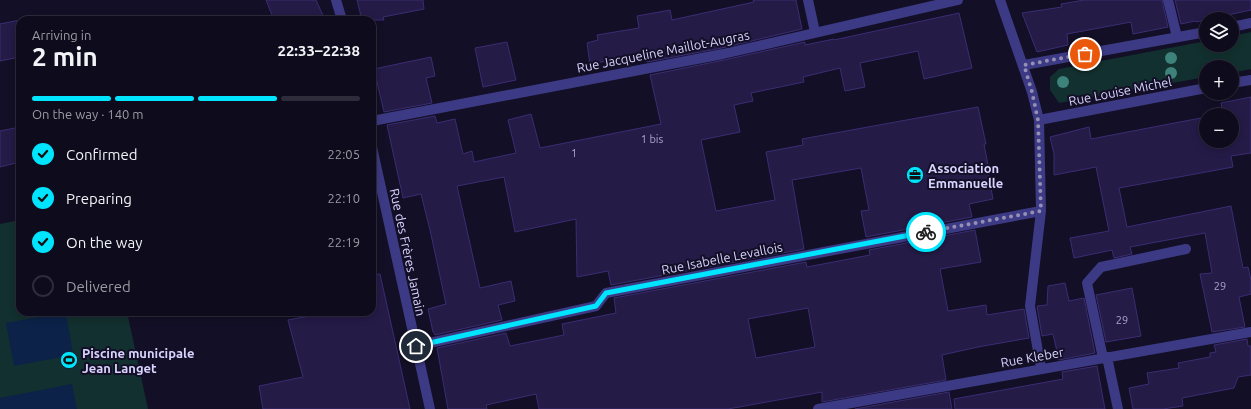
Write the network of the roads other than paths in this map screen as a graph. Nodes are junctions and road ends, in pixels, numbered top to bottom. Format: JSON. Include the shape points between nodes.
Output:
{"nodes":[{"id":1,"x":336,"y":0,"type":"edge"},
{"id":2,"x":808,"y":0,"type":"edge"},
{"id":3,"x":958,"y":0,"type":"edge"},
{"id":4,"x":1000,"y":0,"type":"edge"},
{"id":5,"x":1168,"y":0,"type":"edge"},
{"id":6,"x":341,"y":16,"type":"edge"},
{"id":7,"x":1251,"y":23,"type":"edge"},
{"id":8,"x":1239,"y":26,"type":"edge"},
{"id":9,"x":810,"y":33,"type":"junction"},
{"id":10,"x":1199,"y":33,"type":"edge"},
{"id":11,"x":1176,"y":37,"type":"junction"},
{"id":12,"x":1024,"y":65,"type":"junction"},
{"id":13,"x":1251,"y":80,"type":"edge"},
{"id":14,"x":1239,"y":82,"type":"edge"},
{"id":15,"x":1199,"y":89,"type":"edge"},
{"id":16,"x":376,"y":120,"type":"edge"},
{"id":17,"x":1038,"y":120,"type":"junction"},
{"id":18,"x":376,"y":165,"type":"edge"},
{"id":19,"x":1041,"y":211,"type":"junction"},
{"id":20,"x":1186,"y":249,"type":"dead end"},
{"id":21,"x":1251,"y":332,"type":"edge"},
{"id":22,"x":416,"y":346,"type":"junction"},
{"id":23,"x":1105,"y":357,"type":"junction"},
{"id":24,"x":1042,"y":368,"type":"junction"},
{"id":25,"x":430,"y":409,"type":"edge"},
{"id":26,"x":818,"y":409,"type":"edge"},
{"id":27,"x":1118,"y":409,"type":"edge"}],
"edges":[{"from":1,"to":6,"type":"street"},
{"from":2,"to":9,"type":"street"},
{"from":3,"to":9,"type":"street","name":"Rue Jacqueline Maillot-Augras"},
{"from":4,"to":12,"type":"street"},
{"from":5,"to":11,"type":"street"},
{"from":7,"to":8,"type":"street"},
{"from":9,"to":16,"type":"street","name":"Rue Jacqueline Maillot-Augras","via":[[723,54]]},
{"from":10,"to":11,"type":"street"},
{"from":11,"to":12,"type":"street"},
{"from":12,"to":17,"type":"street"},
{"from":13,"to":14,"type":"street"},
{"from":15,"to":17,"type":"street","name":"Rue Louise Michel"},
{"from":17,"to":19,"type":"street"},
{"from":18,"to":22,"type":"street","name":"Rue des Frères Jamain"},
{"from":19,"to":22,"type":"street","name":"Rue Isabelle Levallois","via":[[606,293],[596,306]]},
{"from":19,"to":24,"type":"street","via":[[1030,306]]},
{"from":20,"to":23,"type":"street","via":[[1101,267],[1087,283]]},
{"from":21,"to":23,"type":"street","name":"Rue Kleber"},
{"from":22,"to":25,"type":"street","name":"Rue des Frères Jamain"},
{"from":23,"to":24,"type":"street","name":"Rue Kleber"},
{"from":23,"to":27,"type":"street"},
{"from":24,"to":26,"type":"street","name":"Rue Kleber"}]}
